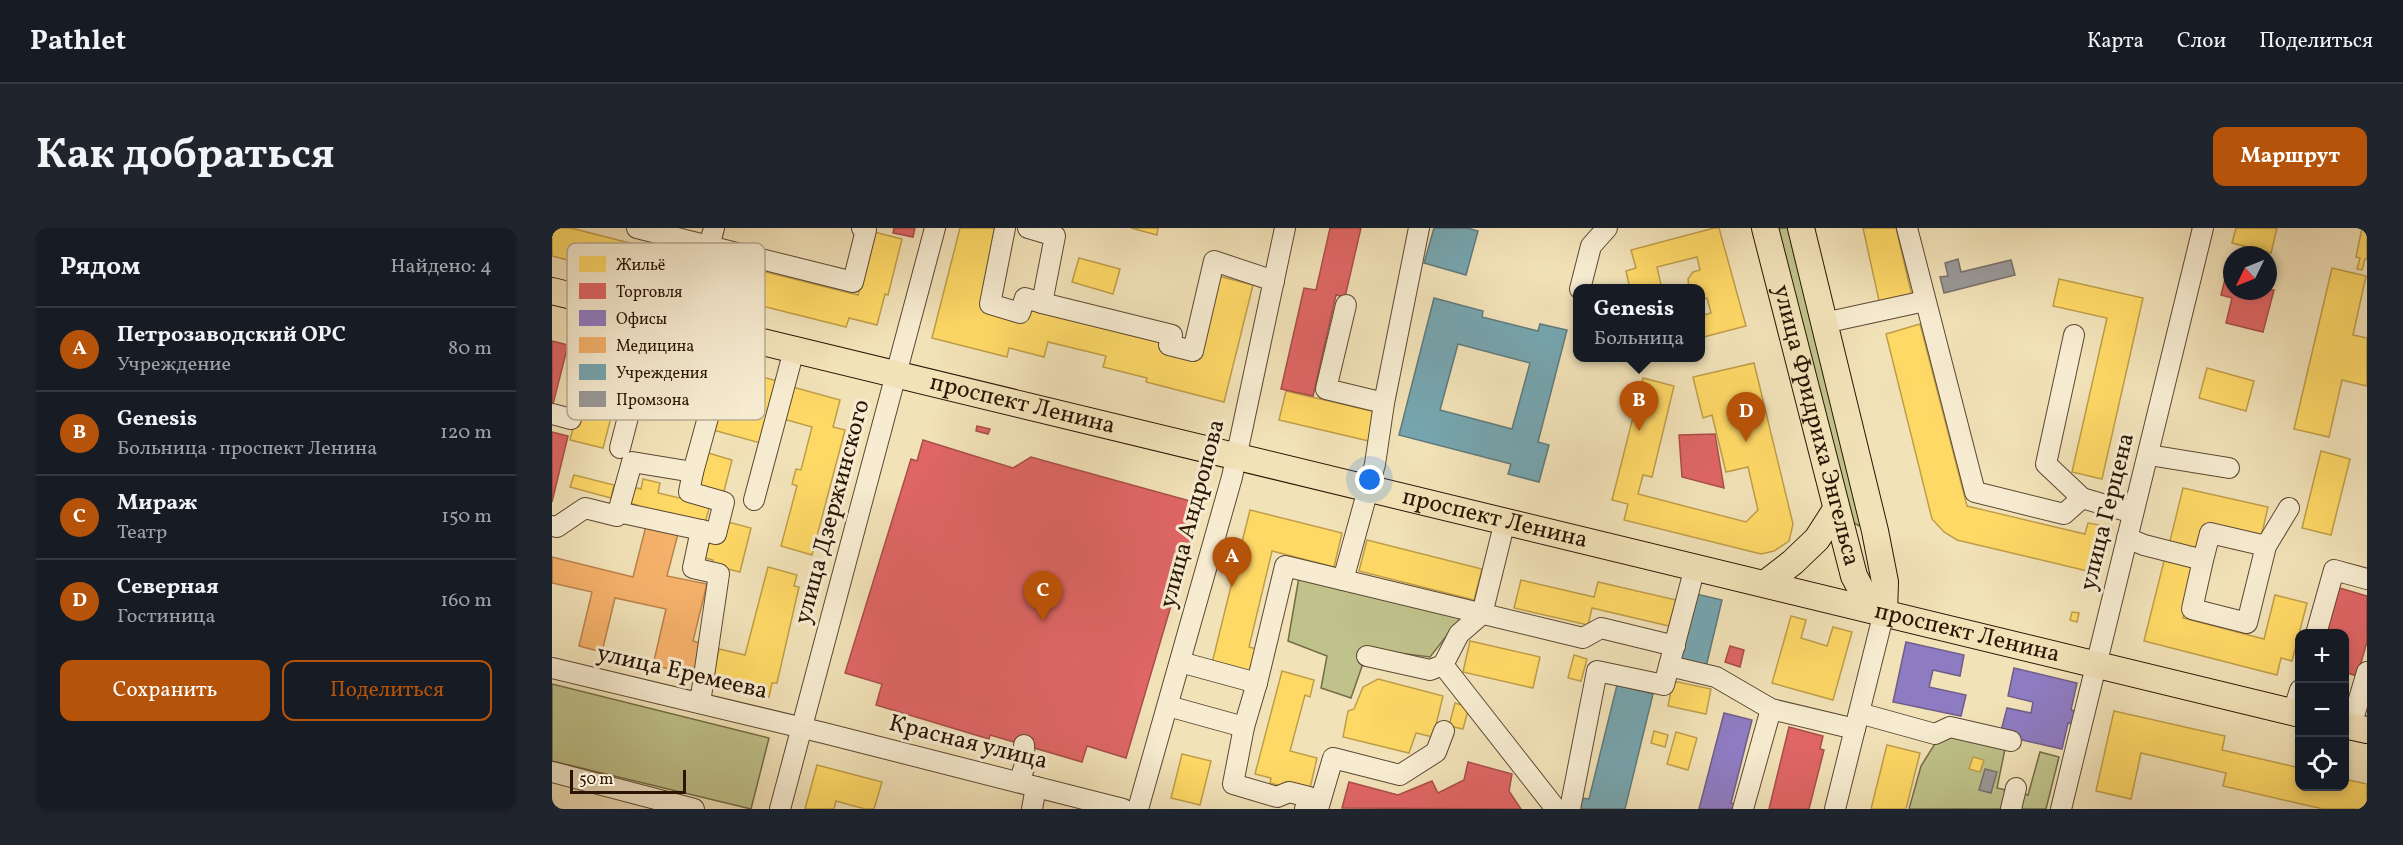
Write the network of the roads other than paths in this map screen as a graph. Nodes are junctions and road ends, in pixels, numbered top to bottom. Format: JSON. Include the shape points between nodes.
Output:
{"nodes":[{"id":1,"x":637,"y":228,"type":"edge"},
{"id":2,"x":862,"y":228,"type":"edge"},
{"id":3,"x":935,"y":228,"type":"edge"},
{"id":4,"x":1005,"y":228,"type":"edge"},
{"id":5,"x":1028,"y":228,"type":"edge"},
{"id":6,"x":1285,"y":228,"type":"edge"},
{"id":7,"x":1419,"y":228,"type":"edge"},
{"id":8,"x":1607,"y":228,"type":"edge"},
{"id":9,"x":1765,"y":228,"type":"edge"},
{"id":10,"x":1801,"y":228,"type":"edge"},
{"id":11,"x":1907,"y":228,"type":"edge"},
{"id":12,"x":2203,"y":228,"type":"edge"},
{"id":13,"x":712,"y":237,"type":"edge"},
{"id":14,"x":731,"y":243,"type":"edge"},
{"id":15,"x":765,"y":254,"type":"edge"},
{"id":16,"x":1274,"y":281,"type":"junction"},
{"id":17,"x":1581,"y":284,"type":"edge"},
{"id":18,"x":552,"y":291,"type":"edge"},
{"id":19,"x":567,"y":295,"type":"edge"},
{"id":20,"x":1925,"y":301,"type":"junction"},
{"id":21,"x":1042,"y":303,"type":"junction"},
{"id":22,"x":1346,"y":305,"type":"dead end"},
{"id":23,"x":1824,"y":323,"type":"junction"},
{"id":24,"x":2074,"y":335,"type":"dead end"},
{"id":25,"x":765,"y":343,"type":"edge"},
{"id":26,"x":794,"y":350,"type":"junction"},
{"id":27,"x":897,"y":374,"type":"junction"},
{"id":28,"x":1384,"y":403,"type":"junction"},
{"id":29,"x":627,"y":420,"type":"edge"},
{"id":30,"x":708,"y":420,"type":"edge"},
{"id":31,"x":620,"y":448,"type":"dead end"},
{"id":32,"x":2149,"y":455,"type":"junction"},
{"id":33,"x":1237,"y":457,"type":"junction"},
{"id":34,"x":2229,"y":468,"type":"dead end"},
{"id":35,"x":693,"y":472,"type":"junction"},
{"id":36,"x":1369,"y":488,"type":"junction"},
{"id":37,"x":2082,"y":498,"type":"junction"},
{"id":38,"x":754,"y":500,"type":"dead end"},
{"id":39,"x":2289,"y":508,"type":"dead end"},
{"id":40,"x":1835,"y":511,"type":"junction"},
{"id":41,"x":618,"y":512,"type":"junction"},
{"id":42,"x":2133,"y":513,"type":"junction"},
{"id":43,"x":1505,"y":521,"type":"junction"},
{"id":44,"x":552,"y":526,"type":"edge"},
{"id":45,"x":702,"y":530,"type":"junction"},
{"id":46,"x":1875,"y":531,"type":"junction"},
{"id":47,"x":1842,"y":538,"type":"junction"},
{"id":48,"x":2127,"y":538,"type":"junction"},
{"id":49,"x":2266,"y":546,"type":"junction"},
{"id":50,"x":2203,"y":560,"type":"junction"},
{"id":51,"x":1695,"y":567,"type":"junction"},
{"id":52,"x":2367,"y":579,"type":"edge"},
{"id":53,"x":1343,"y":580,"type":"junction"},
{"id":54,"x":1766,"y":584,"type":"junction"},
{"id":55,"x":1884,"y":612,"type":"junction"},
{"id":56,"x":1482,"y":614,"type":"junction"},
{"id":57,"x":2317,"y":629,"type":"edge"},
{"id":58,"x":1675,"y":646,"type":"junction"},
{"id":59,"x":1368,"y":656,"type":"dead end"},
{"id":60,"x":1180,"y":662,"type":"junction"},
{"id":61,"x":1443,"y":665,"type":"junction"},
{"id":62,"x":2096,"y":665,"type":"junction"},
{"id":63,"x":1669,"y":666,"type":"junction"},
{"id":64,"x":552,"y":668,"type":"edge"},
{"id":65,"x":2367,"y":672,"type":"edge"},
{"id":66,"x":1257,"y":683,"type":"junction"},
{"id":67,"x":700,"y":703,"type":"junction"},
{"id":68,"x":2295,"y":705,"type":"edge"},
{"id":69,"x":1168,"y":706,"type":"junction"},
{"id":70,"x":1771,"y":709,"type":"junction"},
{"id":71,"x":1857,"y":721,"type":"junction"},
{"id":72,"x":2359,"y":726,"type":"edge"},
{"id":73,"x":801,"y":727,"type":"junction"},
{"id":74,"x":1244,"y":727,"type":"junction"},
{"id":75,"x":1444,"y":731,"type":"dead end"},
{"id":76,"x":2011,"y":741,"type":"dead end"},
{"id":77,"x":1024,"y":745,"type":"dead end"},
{"id":78,"x":552,"y":772,"type":"edge"},
{"id":79,"x":1028,"y":785,"type":"junction"},
{"id":80,"x":2016,"y":788,"type":"dead end"},
{"id":81,"x":694,"y":809,"type":"edge"},
{"id":82,"x":780,"y":809,"type":"edge"},
{"id":83,"x":1032,"y":809,"type":"edge"},
{"id":84,"x":1123,"y":809,"type":"edge"},
{"id":85,"x":1138,"y":809,"type":"edge"},
{"id":86,"x":1317,"y":809,"type":"edge"},
{"id":87,"x":1556,"y":809,"type":"edge"},
{"id":88,"x":1570,"y":809,"type":"edge"},
{"id":89,"x":1743,"y":809,"type":"edge"},
{"id":90,"x":1835,"y":809,"type":"edge"},
{"id":91,"x":2011,"y":809,"type":"edge"},
{"id":92,"x":2061,"y":809,"type":"edge"}],
"edges":[{"from":1,"to":13,"type":"street"},
{"from":2,"to":15,"type":"street","via":[[866,230],[853,282]]},
{"from":3,"to":27,"type":"street","name":"улица Дзержинского"},
{"from":4,"to":21,"type":"street","via":[[990,304],[1020,313],[1024,298]]},
{"from":5,"to":21,"type":"street","via":[[1055,236]]},
{"from":6,"to":16,"type":"street","name":"улица Андропова"},
{"from":7,"to":28,"type":"street"},
{"from":8,"to":17,"type":"street","via":[[1591,246]]},
{"from":9,"to":40,"type":"main road","name":"улица Фридриха Энгельса"},
{"from":10,"to":23,"type":"main road","name":"улица Фридриха Энгельса"},
{"from":11,"to":20,"type":"street"},
{"from":12,"to":32,"type":"street","name":"улица Герцена"},
{"from":13,"to":14,"type":"street"},
{"from":16,"to":21,"type":"street","via":[[1214,261],[1193,351],[1169,345],[1172,335]]},
{"from":16,"to":33,"type":"street","name":"улица Андропова"},
{"from":18,"to":19,"type":"main road","name":"проспект Ленина"},
{"from":20,"to":23,"type":"street"},
{"from":20,"to":37,"type":"street","via":[[1975,492],[2064,514]]},
{"from":22,"to":28,"type":"street","via":[[1326,389]]},
{"from":23,"to":46,"type":"main road","name":"улица Фридриха Энгельса"},
{"from":24,"to":37,"type":"street","via":[[2046,464]]},
{"from":25,"to":26,"type":"main road","name":"проспект Ленина"},
{"from":26,"to":27,"type":"main road","name":"проспект Ленина"},
{"from":26,"to":38,"type":"street"},
{"from":27,"to":33,"type":"main road","name":"проспект Ленина"},
{"from":27,"to":73,"type":"street","name":"улица Дзержинского"},
{"from":28,"to":36,"type":"street"},
{"from":29,"to":31,"type":"street"},
{"from":30,"to":35,"type":"street"},
{"from":32,"to":34,"type":"street"},
{"from":32,"to":42,"type":"street","name":"улица Герцена"},
{"from":33,"to":36,"type":"main road","name":"проспект Ленина"},
{"from":33,"to":60,"type":"street","name":"улица Андропова"},
{"from":35,"to":41,"type":"street","via":[[632,462]]},
{"from":35,"to":45,"type":"street","via":[[689,492],[724,502],[716,534]]},
{"from":36,"to":43,"type":"main road","name":"проспект Ленина"},
{"from":36,"to":53,"type":"street"},
{"from":37,"to":42,"type":"street"},
{"from":39,"to":49,"type":"street"},
{"from":40,"to":47,"type":"main road","name":"улица Фридриха Энгельса"},
{"from":40,"to":54,"type":"main road","via":[[1818,539]]},
{"from":41,"to":44,"type":"street","via":[[617,516],[585,508],[557,527]]},
{"from":41,"to":45,"type":"street"},
{"from":42,"to":48,"type":"street","name":"улица Герцена"},
{"from":43,"to":51,"type":"main road","name":"проспект Ленина"},
{"from":43,"to":56,"type":"street"},
{"from":45,"to":67,"type":"street","via":[[693,568],[718,574]]},
{"from":46,"to":47,"type":"main road","via":[[1861,541]]},
{"from":46,"to":55,"type":"main road","name":"улица Фридриха Энгельса","via":[[1885,582]]},
{"from":47,"to":55,"type":"main road","name":"улица Фридриха Энгельса","via":[[1858,584]]},
{"from":48,"to":50,"type":"street"},
{"from":48,"to":62,"type":"street","name":"улица Герцена"},
{"from":49,"to":50,"type":"street","via":[[2210,533]]},
{"from":49,"to":50,"type":"street","via":[[2247,623],[2192,609]]},
{"from":51,"to":54,"type":"main road","name":"проспект Ленина"},
{"from":51,"to":58,"type":"street"},
{"from":52,"to":57,"type":"street","via":[[2334,570]]},
{"from":53,"to":56,"type":"street"},
{"from":53,"to":66,"type":"street","via":[[1285,566]]},
{"from":54,"to":55,"type":"main road","name":"проспект Ленина"},
{"from":55,"to":62,"type":"main road","name":"проспект Ленина"},
{"from":55,"to":71,"type":"street","name":"улица Фридриха Энгельса"},
{"from":56,"to":58,"type":"street","via":[[1583,638],[1601,628]]},
{"from":56,"to":61,"type":"street","via":[[1459,634]]},
{"from":58,"to":63,"type":"street"},
{"from":59,"to":61,"type":"street","via":[[1430,670]]},
{"from":60,"to":66,"type":"street"},
{"from":60,"to":69,"type":"street","name":"улица Андропова"},
{"from":61,"to":87,"type":"street"},
{"from":62,"to":68,"type":"main road","name":"проспект Ленина"},
{"from":62,"to":92,"type":"street","name":"улица Герцена"},
{"from":63,"to":70,"type":"street","via":[[1716,677]]},
{"from":63,"to":88,"type":"street","via":[[1664,686],[1597,671]]},
{"from":64,"to":67,"type":"street","name":"улица Еремеева"},
{"from":65,"to":72,"type":"street"},
{"from":66,"to":74,"type":"street"},
{"from":67,"to":73,"type":"street","name":"улица Еремеева"},
{"from":69,"to":74,"type":"street"},
{"from":69,"to":85,"type":"street","name":"улица Андропова"},
{"from":70,"to":71,"type":"street"},
{"from":70,"to":89,"type":"street"},
{"from":71,"to":76,"type":"street","via":[[1935,734],[1950,727]]},
{"from":71,"to":90,"type":"street","name":"улица Фридриха Энгельса"},
{"from":73,"to":79,"type":"street","name":"Красная улица"},
{"from":73,"to":82,"type":"street","name":"улица Дзержинского"},
{"from":74,"to":86,"type":"street","via":[[1233,784],[1277,797],[1288,792],[1309,797]]},
{"from":75,"to":86,"type":"street","via":[[1436,752],[1400,775],[1333,758]]},
{"from":77,"to":79,"type":"street"},
{"from":78,"to":81,"type":"street"},
{"from":79,"to":83,"type":"street"},
{"from":79,"to":84,"type":"street","name":"Красная улица"},
{"from":80,"to":91,"type":"street"}]}
